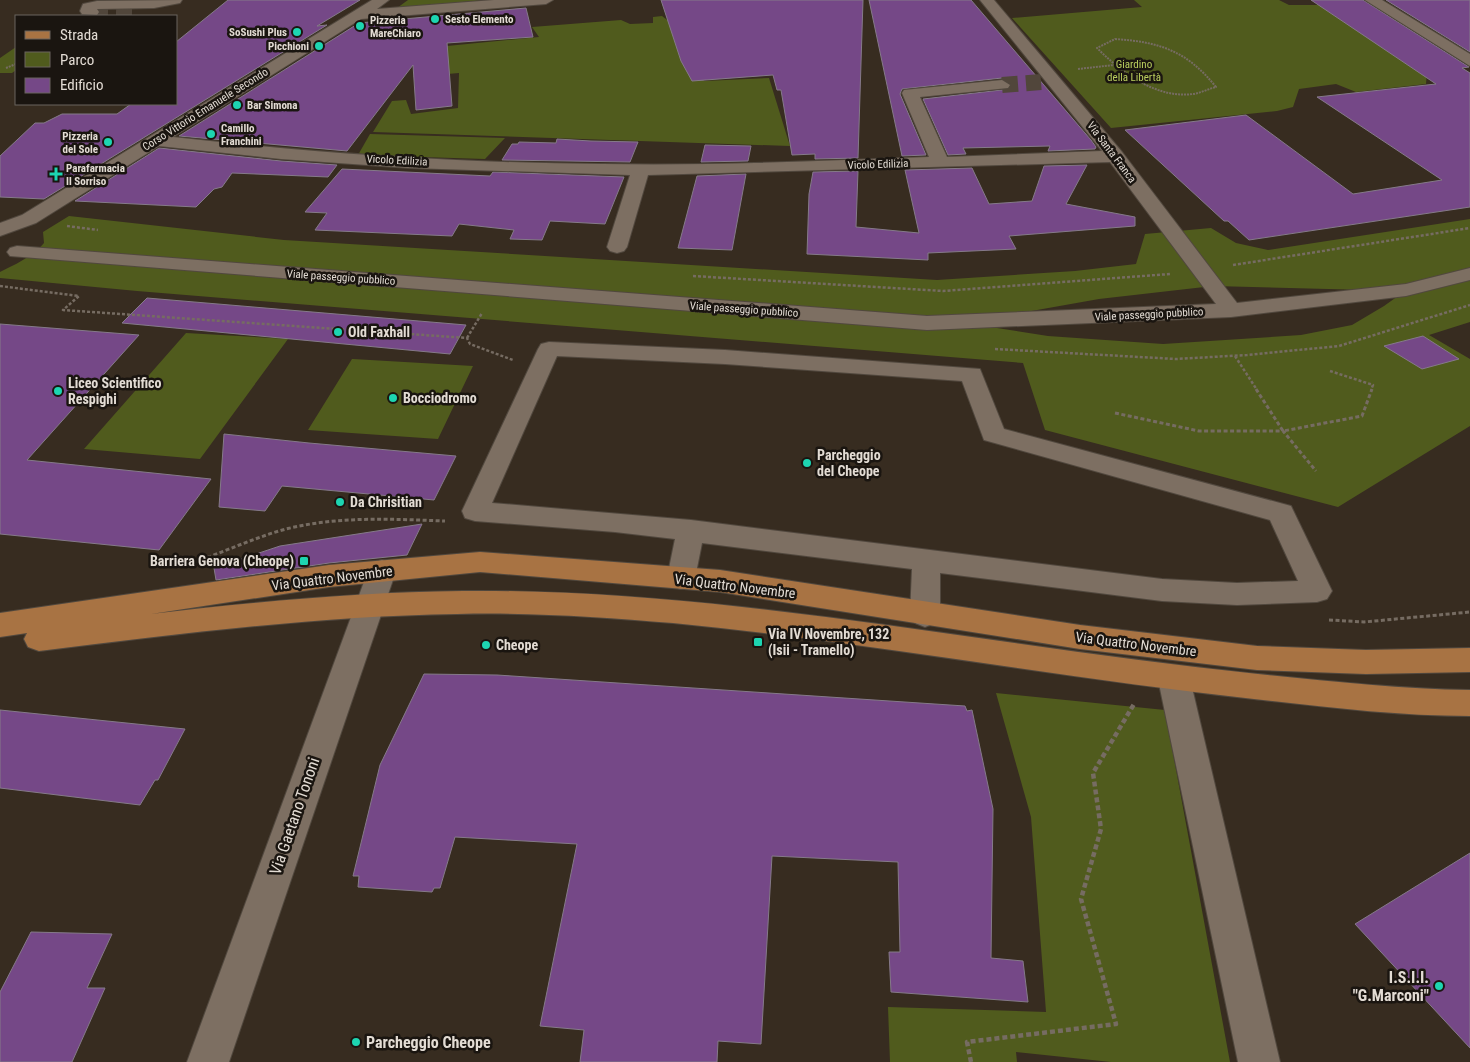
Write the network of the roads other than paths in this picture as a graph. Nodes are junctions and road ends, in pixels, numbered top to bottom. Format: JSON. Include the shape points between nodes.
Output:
{"nodes":[{"id":1,"x":175,"y":0,"type":"edge"},
{"id":2,"x":382,"y":0,"type":"edge"},
{"id":3,"x":504,"y":0,"type":"edge"},
{"id":4,"x":546,"y":0,"type":"edge"},
{"id":5,"x":987,"y":0,"type":"edge"},
{"id":6,"x":1372,"y":0,"type":"edge"},
{"id":7,"x":480,"y":6,"type":"junction"},
{"id":8,"x":92,"y":12,"type":"dead end"},
{"id":9,"x":358,"y":15,"type":"junction"},
{"id":10,"x":1470,"y":61,"type":"edge"},
{"id":11,"x":1002,"y":85,"type":"tunnel mouth"},
{"id":12,"x":154,"y":140,"type":"junction"},
{"id":13,"x":1116,"y":156,"type":"junction"},
{"id":14,"x":940,"y":162,"type":"junction"},
{"id":15,"x":641,"y":169,"type":"junction"},
{"id":16,"x":0,"y":232,"type":"edge"},
{"id":17,"x":16,"y":242,"type":"edge"},
{"id":18,"x":617,"y":247,"type":"dead end"},
{"id":19,"x":1470,"y":274,"type":"edge"},
{"id":20,"x":1231,"y":310,"type":"junction"},
{"id":21,"x":691,"y":530,"type":"junction"},
{"id":22,"x":926,"y":559,"type":"junction"},
{"id":23,"x":382,"y":571,"type":"junction"},
{"id":24,"x":681,"y":578,"type":"junction"},
{"id":25,"x":483,"y":602,"type":"junction"},
{"id":26,"x":369,"y":606,"type":"junction"},
{"id":27,"x":925,"y":615,"type":"junction"},
{"id":28,"x":0,"y":625,"type":"edge"},
{"id":29,"x":0,"y":644,"type":"edge"},
{"id":30,"x":1470,"y":660,"type":"edge"},
{"id":31,"x":1470,"y":664,"type":"edge"},
{"id":32,"x":1075,"y":665,"type":"junction"},
{"id":33,"x":1174,"y":679,"type":"junction"},
{"id":34,"x":1470,"y":702,"type":"edge"},
{"id":35,"x":208,"y":1062,"type":"edge"},
{"id":36,"x":1259,"y":1062,"type":"edge"}],
"edges":[{"from":1,"to":8,"type":"street","via":[[100,2],[88,7],[87,10]]},
{"from":2,"to":9,"type":"street","name":"Corso Vittorio Emanuele Secondo"},
{"from":3,"to":7,"type":"street"},
{"from":4,"to":7,"type":"street"},
{"from":5,"to":13,"type":"street","name":"Via Santa Franca"},
{"from":6,"to":10,"type":"street"},
{"from":7,"to":9,"type":"street"},
{"from":9,"to":12,"type":"street","name":"Corso Vittorio Emanuele Secondo"},
{"from":11,"to":14,"type":"street","via":[[910,93]]},
{"from":12,"to":15,"type":"street","name":"Vicolo Edilizia","via":[[370,159]]},
{"from":12,"to":17,"type":"street","name":"Corso Vittorio Emanuele Secondo"},
{"from":13,"to":14,"type":"street","name":"Vicolo Edilizia"},
{"from":13,"to":20,"type":"street","name":"Via Santa Franca"},
{"from":14,"to":15,"type":"street","name":"Vicolo Edilizia"},
{"from":15,"to":18,"type":"street"},
{"from":16,"to":17,"type":"street","name":"Viale passeggio pubblico","via":[[13,234]]},
{"from":17,"to":20,"type":"street","name":"Viale passeggio pubblico","via":[[927,323]]},
{"from":19,"to":20,"type":"street","name":"Viale passeggio pubblico","via":[[1406,290]]},
{"from":21,"to":22,"type":"street"},
{"from":21,"to":22,"type":"street","via":[[475,511],[550,349],[972,374],[993,434],[1281,513],[1317,591],[1237,594],[1162,590]]},
{"from":21,"to":24,"type":"street"},
{"from":22,"to":27,"type":"street"},
{"from":23,"to":24,"type":"main road","name":"Via Quattro Novembre","via":[[480,562]]},
{"from":23,"to":26,"type":"street","name":"Via Gaetano Tononi"},
{"from":23,"to":28,"type":"main road","name":"Via Quattro Novembre"},
{"from":24,"to":25,"type":"main road","via":[[653,589],[541,584]]},
{"from":24,"to":27,"type":"main road","name":"Via Quattro Novembre","via":[[720,581]]},
{"from":25,"to":26,"type":"main road","name":"Via Quattro Novembre"},
{"from":25,"to":32,"type":"main road","name":"Via Quattro Novembre","via":[[675,612]]},
{"from":26,"to":29,"type":"main road","name":"Via Quattro Novembre","via":[[204,618]]},
{"from":26,"to":35,"type":"street","name":"Via Gaetano Tononi"},
{"from":27,"to":30,"type":"main road","name":"Via Quattro Novembre","via":[[1126,644],[1257,658],[1366,662]]},
{"from":27,"to":32,"type":"main road","via":[[953,634],[1038,647]]},
{"from":31,"to":33,"type":"main road","via":[[1439,676],[1401,678],[1307,676],[1202,667]]},
{"from":32,"to":33,"type":"main road","name":"Via Quattro Novembre"},
{"from":33,"to":34,"type":"main road","name":"Via Quattro Novembre","via":[[1416,704]]},
{"from":33,"to":36,"type":"street"}]}
